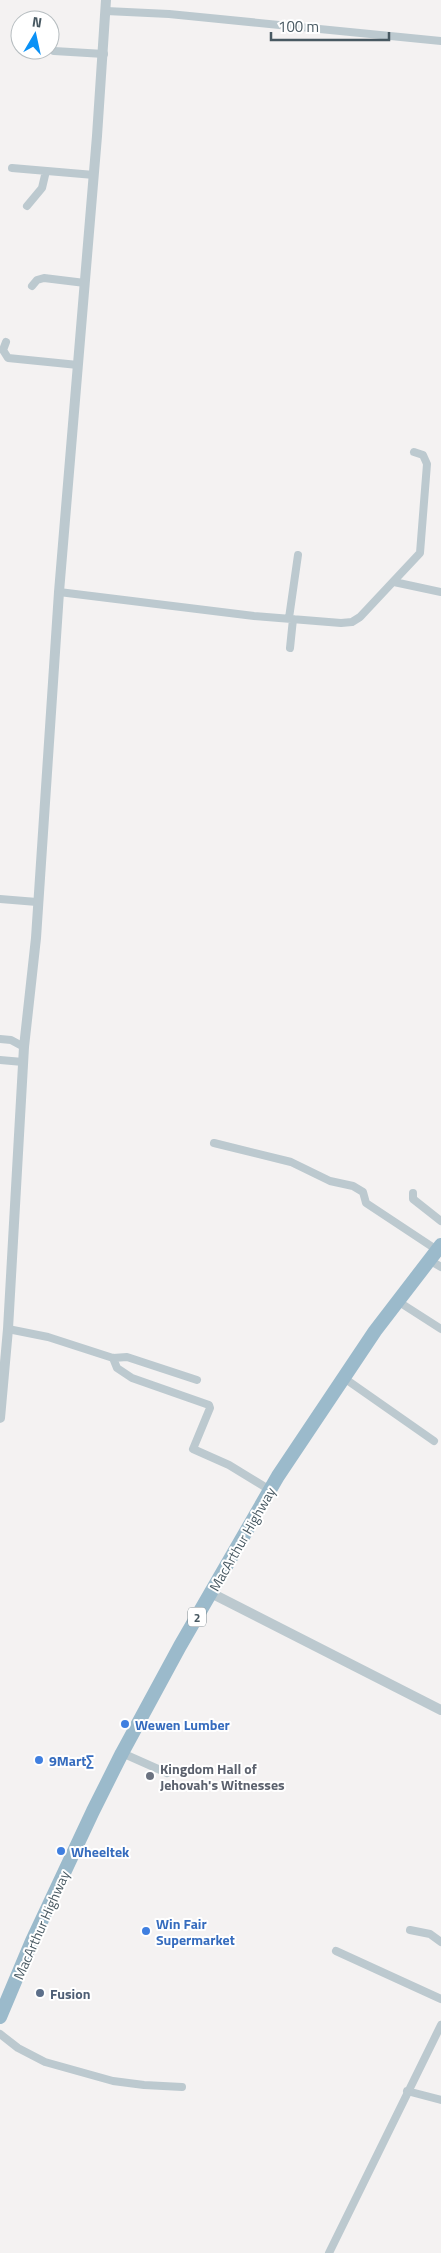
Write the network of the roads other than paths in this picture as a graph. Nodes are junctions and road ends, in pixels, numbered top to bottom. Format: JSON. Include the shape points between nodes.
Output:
{"nodes":[{"id":1,"x":106,"y":5,"type":"edge"},
{"id":2,"x":441,"y":41,"type":"edge"},
{"id":3,"x":60,"y":51,"type":"edge"},
{"id":4,"x":104,"y":54,"type":"junction"},
{"id":5,"x":12,"y":168,"type":"dead end"},
{"id":6,"x":46,"y":171,"type":"junction"},
{"id":7,"x":94,"y":175,"type":"junction"},
{"id":8,"x":27,"y":206,"type":"dead end"},
{"id":9,"x":85,"y":283,"type":"junction"},
{"id":10,"x":32,"y":286,"type":"dead end"},
{"id":11,"x":6,"y":342,"type":"dead end"},
{"id":12,"x":78,"y":365,"type":"junction"},
{"id":13,"x":414,"y":452,"type":"dead end"},
{"id":14,"x":298,"y":555,"type":"dead end"},
{"id":15,"x":394,"y":582,"type":"junction"},
{"id":16,"x":59,"y":592,"type":"junction"},
{"id":17,"x":441,"y":592,"type":"edge"},
{"id":18,"x":291,"y":618,"type":"junction"},
{"id":19,"x":290,"y":648,"type":"dead end"},
{"id":20,"x":0,"y":898,"type":"edge"},
{"id":21,"x":37,"y":902,"type":"junction"},
{"id":22,"x":0,"y":1039,"type":"edge"},
{"id":23,"x":24,"y":1047,"type":"junction"},
{"id":24,"x":0,"y":1060,"type":"edge"},
{"id":25,"x":23,"y":1062,"type":"junction"},
{"id":26,"x":214,"y":1143,"type":"dead end"},
{"id":27,"x":413,"y":1193,"type":"dead end"},
{"id":28,"x":441,"y":1220,"type":"edge"},
{"id":29,"x":437,"y":1256,"type":"edge"},
{"id":30,"x":399,"y":1302,"type":"junction"},
{"id":31,"x":8,"y":1329,"type":"junction"},
{"id":32,"x":441,"y":1329,"type":"edge"},
{"id":33,"x":2,"y":1353,"type":"edge"},
{"id":34,"x":113,"y":1358,"type":"junction"},
{"id":35,"x":344,"y":1378,"type":"junction"},
{"id":36,"x":197,"y":1380,"type":"dead end"},
{"id":37,"x":0,"y":1418,"type":"edge"},
{"id":38,"x":434,"y":1441,"type":"dead end"},
{"id":39,"x":270,"y":1490,"type":"junction"},
{"id":40,"x":211,"y":1593,"type":"junction"},
{"id":41,"x":441,"y":1710,"type":"edge"},
{"id":42,"x":122,"y":1753,"type":"junction"},
{"id":43,"x":167,"y":1773,"type":"dead end"},
{"id":44,"x":410,"y":1930,"type":"dead end"},
{"id":45,"x":441,"y":1942,"type":"edge"},
{"id":46,"x":336,"y":1952,"type":"dead end"},
{"id":47,"x":441,"y":1999,"type":"edge"},
{"id":48,"x":0,"y":2017,"type":"edge"},
{"id":49,"x":441,"y":2025,"type":"edge"},
{"id":50,"x":0,"y":2034,"type":"edge"},
{"id":51,"x":182,"y":2087,"type":"dead end"},
{"id":52,"x":407,"y":2091,"type":"junction"},
{"id":53,"x":441,"y":2100,"type":"edge"},
{"id":54,"x":329,"y":2253,"type":"edge"}],
"edges":[{"from":1,"to":2,"type":"street"},
{"from":1,"to":4,"type":"street"},
{"from":3,"to":4,"type":"street"},
{"from":4,"to":7,"type":"street"},
{"from":5,"to":6,"type":"street"},
{"from":6,"to":7,"type":"street"},
{"from":6,"to":8,"type":"street","via":[[42,188]]},
{"from":7,"to":9,"type":"street"},
{"from":9,"to":10,"type":"street","via":[[44,278]]},
{"from":9,"to":12,"type":"street"},
{"from":11,"to":12,"type":"street","via":[[3,350],[8,358]]},
{"from":12,"to":16,"type":"street"},
{"from":13,"to":15,"type":"street","via":[[423,455],[427,464],[422,549]]},
{"from":14,"to":18,"type":"street"},
{"from":15,"to":17,"type":"street"},
{"from":15,"to":18,"type":"street","via":[[352,622]]},
{"from":16,"to":18,"type":"street"},
{"from":16,"to":21,"type":"street"},
{"from":18,"to":19,"type":"street"},
{"from":20,"to":21,"type":"street"},
{"from":21,"to":23,"type":"street"},
{"from":22,"to":23,"type":"street","via":[[11,1040]]},
{"from":23,"to":25,"type":"street"},
{"from":24,"to":25,"type":"street"},
{"from":25,"to":31,"type":"street"},
{"from":26,"to":29,"type":"street","via":[[291,1162],[330,1181],[359,1188],[366,1203]]},
{"from":27,"to":28,"type":"street","via":[[412,1199]]},
{"from":29,"to":30,"type":"highway","name":"MacArthur Highway","number":"2"},
{"from":30,"to":32,"type":"street"},
{"from":30,"to":35,"type":"highway","name":"MacArthur Highway","number":"2"},
{"from":31,"to":33,"type":"street"},
{"from":31,"to":34,"type":"street","via":[[48,1337]]},
{"from":33,"to":37,"type":"street"},
{"from":34,"to":36,"type":"street","via":[[127,1358]]},
{"from":34,"to":39,"type":"street","via":[[117,1368],[132,1378],[209,1404],[194,1449],[229,1465]]},
{"from":35,"to":38,"type":"street"},
{"from":35,"to":39,"type":"highway","name":"MacArthur Highway","number":"2"},
{"from":39,"to":40,"type":"highway","name":"MacArthur Highway","number":"2"},
{"from":40,"to":41,"type":"street"},
{"from":40,"to":42,"type":"highway","name":"MacArthur Highway","number":"2"},
{"from":42,"to":43,"type":"street"},
{"from":42,"to":48,"type":"highway","name":"MacArthur Highway","number":"2","via":[[32,1941]]},
{"from":44,"to":45,"type":"street","via":[[430,1934]]},
{"from":46,"to":47,"type":"street"},
{"from":49,"to":52,"type":"street"},
{"from":50,"to":51,"type":"street","via":[[45,2062],[113,2080]]},
{"from":52,"to":53,"type":"street"},
{"from":52,"to":54,"type":"street"}]}
